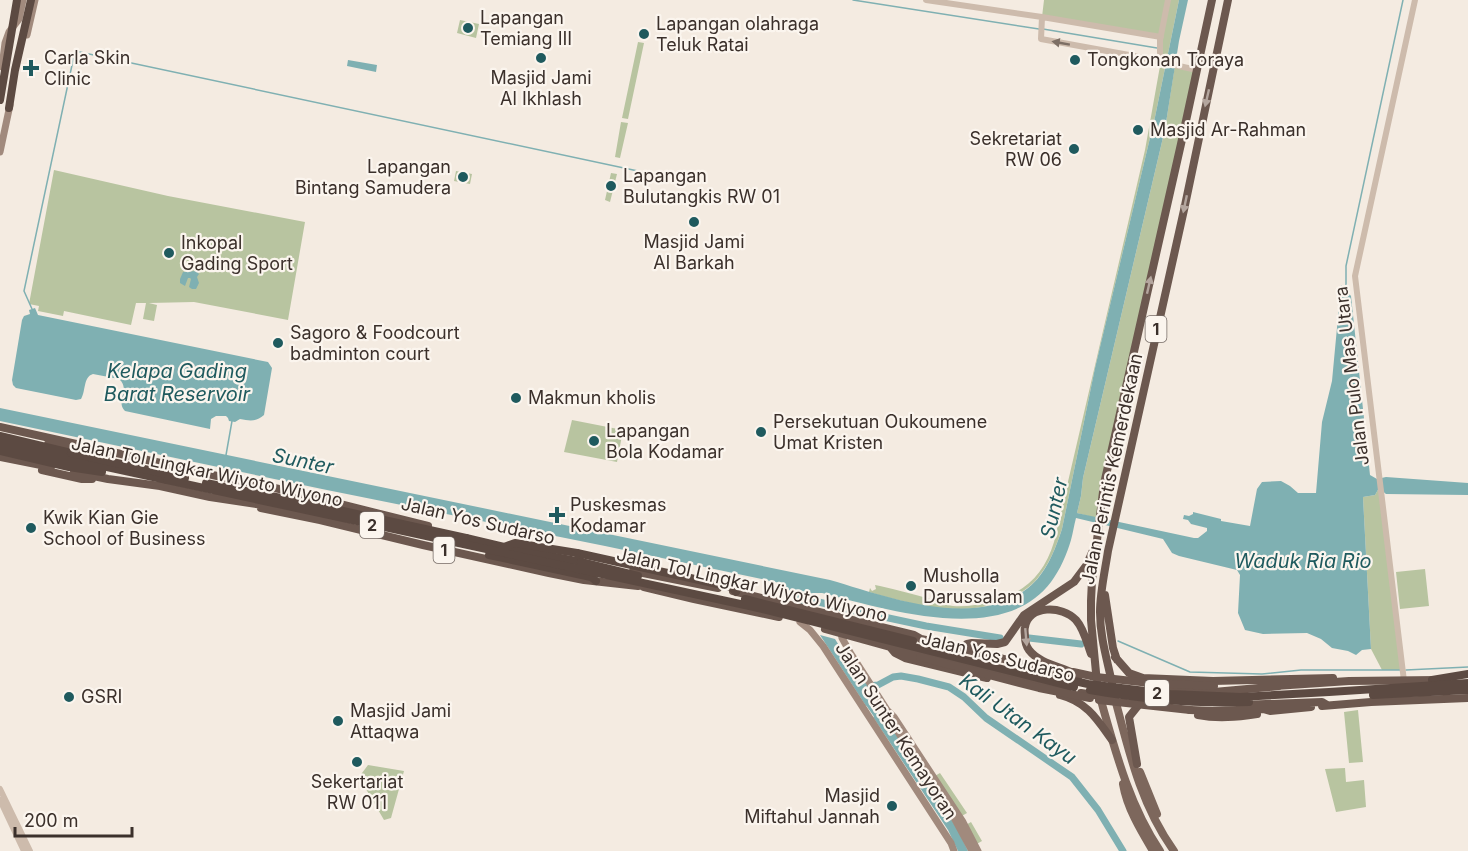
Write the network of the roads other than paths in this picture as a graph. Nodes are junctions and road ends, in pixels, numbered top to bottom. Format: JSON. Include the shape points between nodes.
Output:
{"nodes":[{"id":1,"x":17,"y":0,"type":"edge"},
{"id":2,"x":23,"y":0,"type":"edge"},
{"id":3,"x":33,"y":0,"type":"edge"},
{"id":4,"x":926,"y":0,"type":"edge"},
{"id":5,"x":1168,"y":0,"type":"edge"},
{"id":6,"x":1212,"y":0,"type":"edge"},
{"id":7,"x":1228,"y":0,"type":"edge"},
{"id":8,"x":1414,"y":0,"type":"edge"},
{"id":9,"x":1042,"y":19,"type":"junction"},
{"id":10,"x":1160,"y":38,"type":"junction"},
{"id":11,"x":1160,"y":60,"type":"junction"},
{"id":12,"x":1197,"y":70,"type":"junction"},
{"id":13,"x":0,"y":79,"type":"edge"},
{"id":14,"x":0,"y":100,"type":"edge"},
{"id":15,"x":9,"y":108,"type":"joint"},
{"id":16,"x":0,"y":152,"type":"edge"},
{"id":17,"x":0,"y":427,"type":"edge"},
{"id":18,"x":2,"y":435,"type":"edge"},
{"id":19,"x":0,"y":444,"type":"edge"},
{"id":20,"x":0,"y":451,"type":"edge"},
{"id":21,"x":0,"y":457,"type":"edge"},
{"id":22,"x":141,"y":459,"type":"junction"},
{"id":23,"x":0,"y":462,"type":"edge"},
{"id":24,"x":100,"y":477,"type":"junction"},
{"id":25,"x":153,"y":478,"type":"junction"},
{"id":26,"x":252,"y":484,"type":"junction"},
{"id":27,"x":250,"y":503,"type":"junction"},
{"id":28,"x":302,"y":515,"type":"junction"},
{"id":29,"x":337,"y":518,"type":"junction"},
{"id":30,"x":367,"y":525,"type":"junction"},
{"id":31,"x":372,"y":533,"type":"junction"},
{"id":32,"x":1097,"y":535,"type":"junction"},
{"id":33,"x":504,"y":547,"type":"junction"},
{"id":34,"x":584,"y":562,"type":"dead end"},
{"id":35,"x":632,"y":573,"type":"dead end"},
{"id":36,"x":584,"y":574,"type":"junction"},
{"id":37,"x":596,"y":581,"type":"junction"},
{"id":38,"x":1104,"y":581,"type":"junction"},
{"id":39,"x":634,"y":585,"type":"junction"},
{"id":40,"x":736,"y":592,"type":"junction"},
{"id":41,"x":812,"y":627,"type":"junction"},
{"id":42,"x":837,"y":632,"type":"junction"},
{"id":43,"x":914,"y":635,"type":"junction"},
{"id":44,"x":945,"y":644,"type":"junction"},
{"id":45,"x":1091,"y":644,"type":"junction"},
{"id":46,"x":970,"y":646,"type":"junction"},
{"id":47,"x":890,"y":647,"type":"junction"},
{"id":48,"x":1114,"y":653,"type":"junction"},
{"id":49,"x":942,"y":659,"type":"junction"},
{"id":50,"x":1072,"y":672,"type":"junction"},
{"id":51,"x":1468,"y":676,"type":"edge"},
{"id":52,"x":1096,"y":679,"type":"junction"},
{"id":53,"x":1403,"y":679,"type":"junction"},
{"id":54,"x":1432,"y":680,"type":"joint"},
{"id":55,"x":1349,"y":681,"type":"junction"},
{"id":56,"x":1468,"y":683,"type":"edge"},
{"id":57,"x":1280,"y":686,"type":"junction"},
{"id":58,"x":1141,"y":687,"type":"junction"},
{"id":59,"x":1468,"y":690,"type":"edge"},
{"id":60,"x":1075,"y":692,"type":"junction"},
{"id":61,"x":1104,"y":693,"type":"junction"},
{"id":62,"x":1468,"y":698,"type":"edge"},
{"id":63,"x":1115,"y":699,"type":"junction"},
{"id":64,"x":1141,"y":702,"type":"junction"},
{"id":65,"x":1160,"y":704,"type":"junction"},
{"id":66,"x":1169,"y":705,"type":"junction"},
{"id":67,"x":1327,"y":705,"type":"junction"},
{"id":68,"x":1267,"y":710,"type":"junction"},
{"id":69,"x":1180,"y":711,"type":"junction"},
{"id":70,"x":890,"y":714,"type":"junction"},
{"id":71,"x":1103,"y":727,"type":"junction"},
{"id":72,"x":1112,"y":740,"type":"junction"},
{"id":73,"x":1130,"y":755,"type":"junction"},
{"id":74,"x":1137,"y":764,"type":"junction"},
{"id":75,"x":1122,"y":770,"type":"junction"},
{"id":76,"x":0,"y":789,"type":"edge"},
{"id":77,"x":0,"y":800,"type":"edge"},
{"id":78,"x":24,"y":851,"type":"edge"},
{"id":79,"x":30,"y":851,"type":"edge"},
{"id":80,"x":954,"y":851,"type":"edge"},
{"id":81,"x":972,"y":851,"type":"edge"},
{"id":82,"x":978,"y":851,"type":"edge"},
{"id":83,"x":1153,"y":851,"type":"edge"},
{"id":84,"x":1160,"y":851,"type":"edge"},
{"id":85,"x":1174,"y":851,"type":"edge"},
{"id":86,"x":1180,"y":851,"type":"edge"}],
"edges":[{"from":1,"to":14,"type":"highway","bridge":true},
{"from":2,"to":13,"type":"main road","via":[[19,19],[4,43]]},
{"from":3,"to":15,"type":"highway"},
{"from":4,"to":9,"type":"street"},
{"from":5,"to":10,"type":"street"},
{"from":6,"to":12,"type":"highway","name":"Jalan Perintis Kemerdekaan","number":"1"},
{"from":7,"to":38,"type":"highway","name":"Jalan Perintis Kemerdekaan","number":"1","one_way":true},
{"from":8,"to":53,"type":"street","name":"Jalan Pulo Mas Utara","via":[[1355,276]]},
{"from":9,"to":10,"type":"street"},
{"from":11,"to":9,"type":"street","one_way":true,"via":[[1041,36]]},
{"from":10,"to":11,"type":"street"},
{"from":11,"to":12,"type":"street"},
{"from":32,"to":12,"type":"highway","name":"Jalan Perintis Kemerdekaan","number":"1","one_way":true,"via":[[1108,465]]},
{"from":15,"to":16,"type":"main road"},
{"from":17,"to":22,"type":"highway","name":"Jalan Yos Sudarso","number":"1"},
{"from":18,"to":22,"type":"highway"},
{"from":18,"to":33,"type":"highway","name":"Jalan Tol Lingkar Wiyoto Wiyono","number":"2","bridge":true,"via":[[82,456]]},
{"from":19,"to":25,"type":"highway","name":"Jalan Tol Lingkar Wiyoto Wiyono","number":"2"},
{"from":20,"to":25,"type":"highway","via":[[69,467]]},
{"from":21,"to":24,"type":"highway","name":"Jalan Yos Sudarso","number":"1"},
{"from":22,"to":26,"type":"highway","name":"Jalan Yos Sudarso","number":"1"},
{"from":23,"to":24,"type":"highway","via":[[82,479]]},
{"from":24,"to":27,"type":"highway","name":"Jalan Yos Sudarso","number":"1"},
{"from":25,"to":29,"type":"highway","name":"Jalan Tol Lingkar Wiyoto Wiyono","number":"2","bridge":true},
{"from":26,"to":27,"type":"highway","via":[[255,493]]},
{"from":26,"to":40,"type":"highway","name":"Jalan Yos Sudarso","number":"1","via":[[502,544]]},
{"from":27,"to":28,"type":"highway","name":"Jalan Yos Sudarso","number":"1"},
{"from":28,"to":30,"type":"highway","name":"Jalan Yos Sudarso","number":"1"},
{"from":28,"to":31,"type":"highway","name":"Jalan Yos Sudarso","number":"1"},
{"from":29,"to":37,"type":"highway","via":[[347,524]]},
{"from":29,"to":59,"type":"highway","name":"Jalan Tol Lingkar Wiyoto Wiyono","number":"2","bridge":true,"via":[[754,607],[1120,695],[1224,703]]},
{"from":30,"to":31,"type":"highway"},
{"from":30,"to":36,"type":"highway","name":"Jalan Yos Sudarso","number":"1"},
{"from":31,"to":37,"type":"highway","name":"Jalan Yos Sudarso","number":"1"},
{"from":32,"to":45,"type":"highway","name":"Jalan Perintis Kemerdekaan","number":"1"},
{"from":32,"to":46,"type":"highway","via":[[1094,549],[1074,582],[1028,612],[1008,640]]},
{"from":33,"to":40,"type":"highway","bridge":true,"via":[[515,543],[588,555],[731,587]]},
{"from":33,"to":56,"type":"highway","name":"Jalan Tol Lingkar Wiyoto Wiyono","number":"2","bridge":true,"via":[[768,604],[1088,684],[1240,697]]},
{"from":34,"to":36,"type":"highway","via":[[590,568]]},
{"from":35,"to":39,"type":"highway","via":[[627,581]]},
{"from":36,"to":39,"type":"highway","name":"Jalan Yos Sudarso","number":"1"},
{"from":37,"to":39,"type":"highway","name":"Jalan Yos Sudarso","number":"1"},
{"from":38,"to":48,"type":"highway"},
{"from":38,"to":61,"type":"highway","name":"Jalan Perintis Kemerdekaan","number":"1","via":[[1100,605]]},
{"from":39,"to":41,"type":"highway","name":"Jalan Yos Sudarso","number":"1"},
{"from":40,"to":43,"type":"highway","name":"Jalan Yos Sudarso","number":"1"},
{"from":41,"to":42,"type":"highway","name":"Jalan Yos Sudarso","number":"1","bridge":true},
{"from":41,"to":80,"type":"main road","name":"Jalan Sunter Kemayoran"},
{"from":42,"to":47,"type":"highway","name":"Jalan Yos Sudarso","number":"1"},
{"from":42,"to":70,"type":"main road"},
{"from":43,"to":44,"type":"highway","name":"Jalan Yos Sudarso","number":"1"},
{"from":43,"to":46,"type":"highway","name":"Jalan Yos Sudarso","number":"1"},
{"from":44,"to":49,"type":"highway","via":[[947,652]]},
{"from":44,"to":52,"type":"highway","name":"Jalan Yos Sudarso","number":"1"},
{"from":45,"to":50,"type":"highway","one_way":true,"via":[[1068,613],[1046,609],[1027,622],[1025,642],[1031,652]]},
{"from":45,"to":52,"type":"highway","name":"Jalan Perintis Kemerdekaan","number":"1"},
{"from":46,"to":50,"type":"highway","name":"Jalan Yos Sudarso","number":"1"},
{"from":47,"to":49,"type":"highway","name":"Jalan Yos Sudarso","number":"1"},
{"from":47,"to":61,"type":"highway","name":"Jalan Yos Sudarso","number":"1","bridge":true,"via":[[1039,687]]},
{"from":47,"to":71,"type":"highway","via":[[905,658],[1074,699]]},
{"from":48,"to":55,"type":"highway","via":[[1130,674],[1143,678],[1213,681],[1330,677]]},
{"from":48,"to":58,"type":"highway","via":[[1125,676]]},
{"from":49,"to":60,"type":"highway","name":"Jalan Yos Sudarso","number":"1"},
{"from":50,"to":52,"type":"highway","name":"Jalan Yos Sudarso","number":"1"},
{"from":51,"to":54,"type":"highway"},
{"from":52,"to":57,"type":"highway","number":"1","bridge":true},
{"from":52,"to":61,"type":"highway","number":"1"},
{"from":52,"to":61,"type":"highway","name":"Jalan Perintis Kemerdekaan","number":"1"},
{"from":53,"to":54,"type":"highway","number":"1"},
{"from":53,"to":55,"type":"highway","number":"1"},
{"from":55,"to":57,"type":"highway","number":"1"},
{"from":57,"to":58,"type":"highway","number":"1","via":[[1214,692]]},
{"from":58,"to":61,"type":"highway","number":"1"},
{"from":60,"to":61,"type":"highway","name":"Jalan Yos Sudarso","number":"1"},
{"from":60,"to":71,"type":"highway","via":[[1092,706]]},
{"from":61,"to":63,"type":"highway","name":"Jalan Perintis Kemerdekaan","number":"1"},
{"from":61,"to":63,"type":"highway","number":"1"},
{"from":61,"to":68,"type":"highway","number":"1","bridge":true,"via":[[1154,707]]},
{"from":61,"to":72,"type":"main road"},
{"from":62,"to":67,"type":"highway","number":"1"},
{"from":63,"to":64,"type":"highway","number":"1"},
{"from":63,"to":73,"type":"main road"},
{"from":64,"to":65,"type":"highway","number":"1"},
{"from":64,"to":74,"type":"highway","via":[[1129,717]]},
{"from":65,"to":66,"type":"highway","number":"1"},
{"from":65,"to":69,"type":"highway","via":[[1164,710]]},
{"from":66,"to":67,"type":"highway","number":"1"},
{"from":66,"to":69,"type":"highway"},
{"from":67,"to":68,"type":"highway","number":"1"},
{"from":68,"to":69,"type":"highway","via":[[1262,714],[1230,717]]},
{"from":70,"to":81,"type":"main road"},
{"from":70,"to":82,"type":"main road"},
{"from":71,"to":72,"type":"highway"},
{"from":72,"to":75,"type":"main road"},
{"from":73,"to":74,"type":"main road"},
{"from":73,"to":85,"type":"main road","via":[[1147,805]]},
{"from":74,"to":86,"type":"main road","via":[[1155,811]]},
{"from":75,"to":83,"type":"main road","via":[[1129,805]]},
{"from":75,"to":84,"type":"main road","via":[[1139,815]]},
{"from":76,"to":79,"type":"street"},
{"from":77,"to":78,"type":"street"}]}
